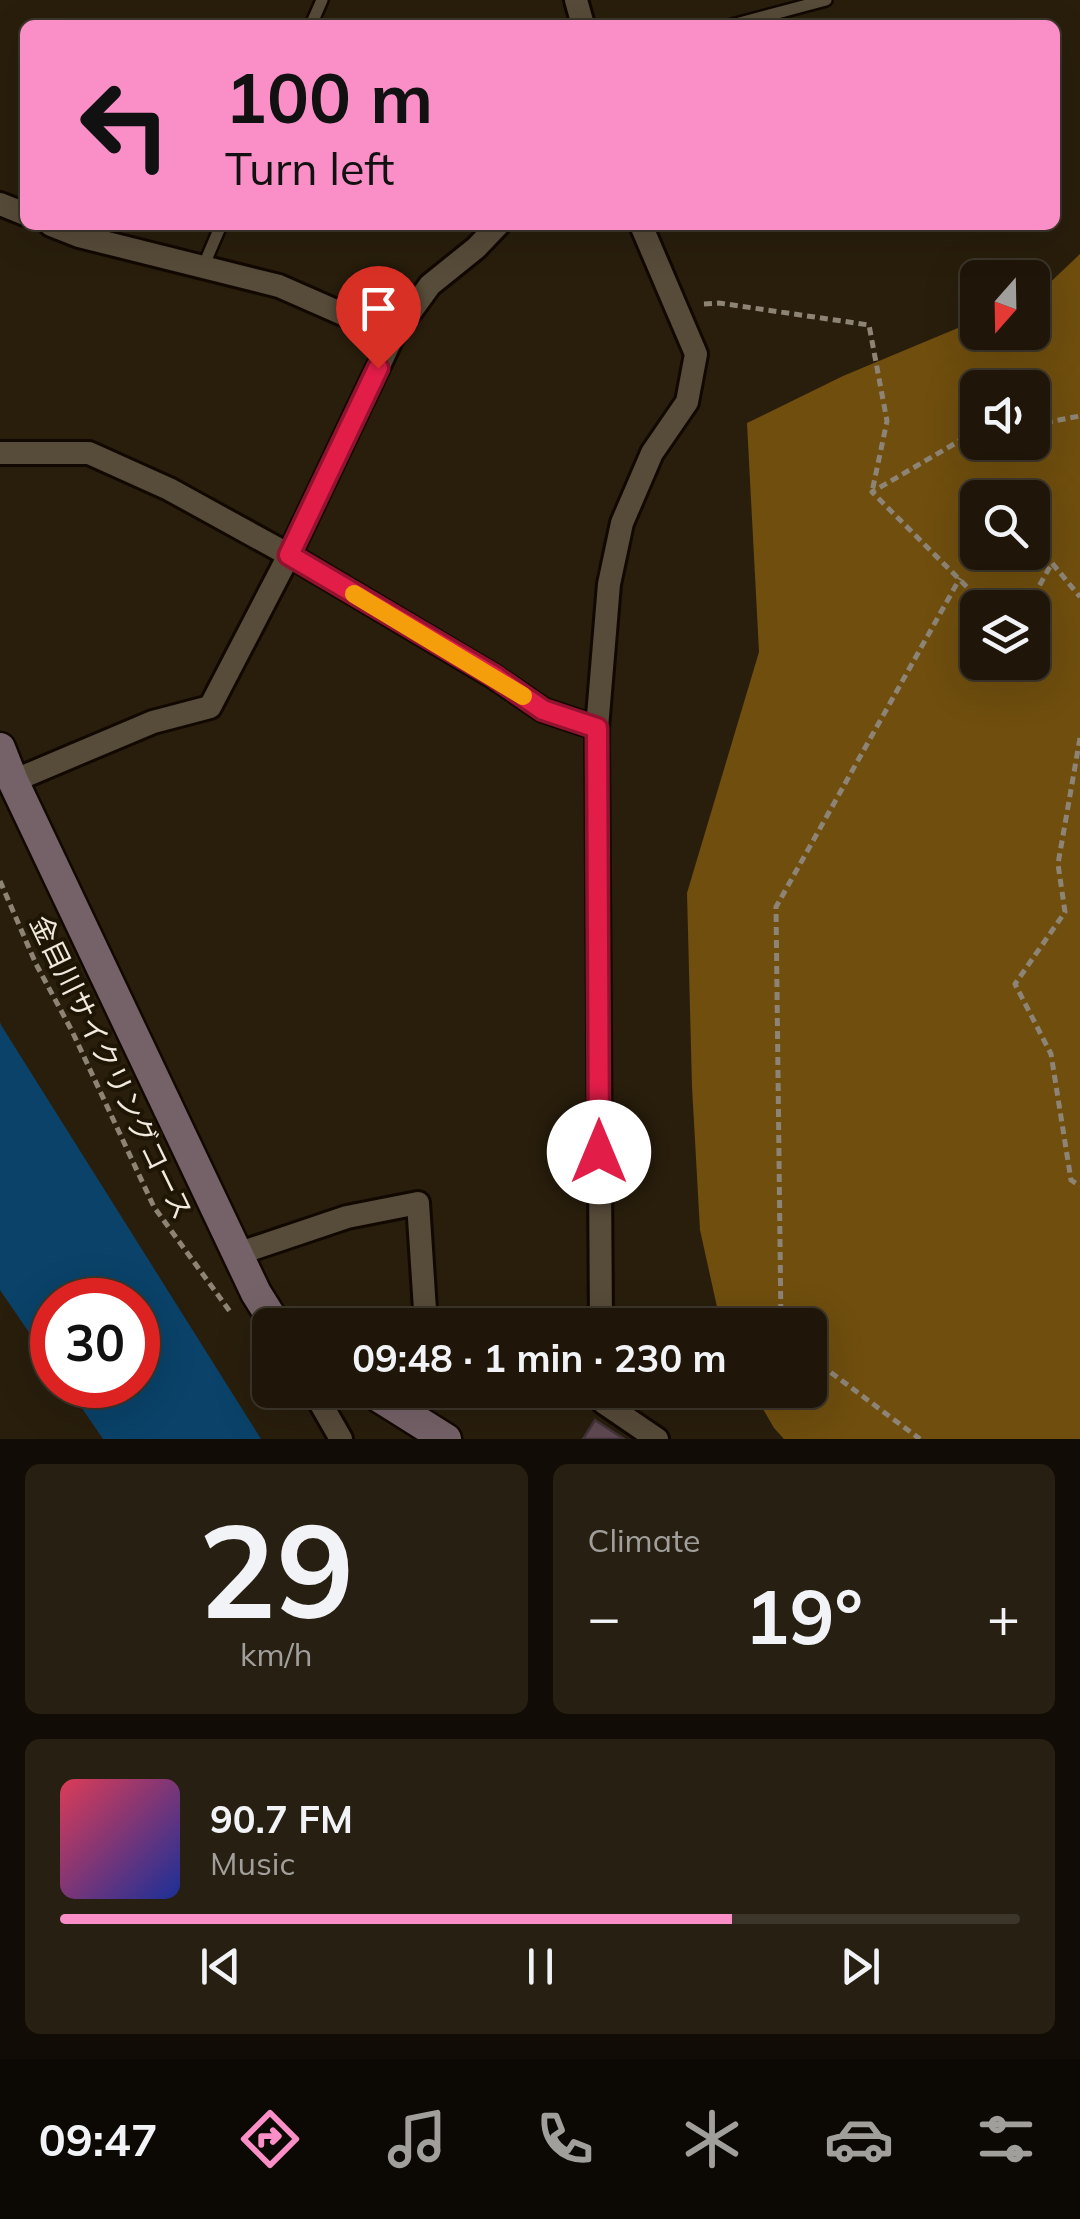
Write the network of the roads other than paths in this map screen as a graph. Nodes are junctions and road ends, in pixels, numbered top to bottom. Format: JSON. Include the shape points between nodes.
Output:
{"nodes":[{"id":1,"x":826,"y":0,"type":"edge"},
{"id":2,"x":751,"y":20,"type":"edge"},
{"id":3,"x":64,"y":230,"type":"edge"},
{"id":4,"x":220,"y":230,"type":"edge"},
{"id":5,"x":493,"y":230,"type":"edge"},
{"id":6,"x":643,"y":230,"type":"edge"},
{"id":7,"x":203,"y":267,"type":"junction"},
{"id":8,"x":393,"y":336,"type":"junction"},
{"id":9,"x":0,"y":452,"type":"edge"},
{"id":10,"x":289,"y":555,"type":"junction"},
{"id":11,"x":597,"y":728,"type":"junction"},
{"id":12,"x":0,"y":748,"type":"edge"},
{"id":13,"x":12,"y":781,"type":"junction"},
{"id":14,"x":237,"y":1254,"type":"junction"},
{"id":15,"x":264,"y":1308,"type":"edge"},
{"id":16,"x":425,"y":1308,"type":"edge"},
{"id":17,"x":601,"y":1308,"type":"edge"},
{"id":18,"x":323,"y":1408,"type":"edge"},
{"id":19,"x":405,"y":1408,"type":"edge"},
{"id":20,"x":612,"y":1408,"type":"edge"},
{"id":21,"x":341,"y":1439,"type":"edge"},
{"id":22,"x":446,"y":1439,"type":"edge"},
{"id":23,"x":658,"y":1439,"type":"edge"}],
"edges":[{"from":1,"to":2,"type":"lane"},
{"from":3,"to":7,"type":"street"},
{"from":4,"to":7,"type":"lane"},
{"from":5,"to":8,"type":"street","via":[[430,285]]},
{"from":6,"to":11,"type":"street","via":[[696,354],[688,402],[652,453],[622,523],[609,584]]},
{"from":7,"to":8,"type":"street","via":[[279,286]]},
{"from":8,"to":10,"type":"street"},
{"from":9,"to":10,"type":"street","via":[[88,452]]},
{"from":10,"to":11,"type":"street","via":[[543,710]]},
{"from":10,"to":13,"type":"street","via":[[210,706]]},
{"from":11,"to":17,"type":"street"},
{"from":12,"to":13,"type":"street"},
{"from":13,"to":14,"type":"street"},
{"from":14,"to":15,"type":"street"},
{"from":14,"to":16,"type":"street","via":[[347,1217],[418,1203]]},
{"from":18,"to":21,"type":"street"},
{"from":19,"to":22,"type":"street"},
{"from":20,"to":23,"type":"street"}]}
